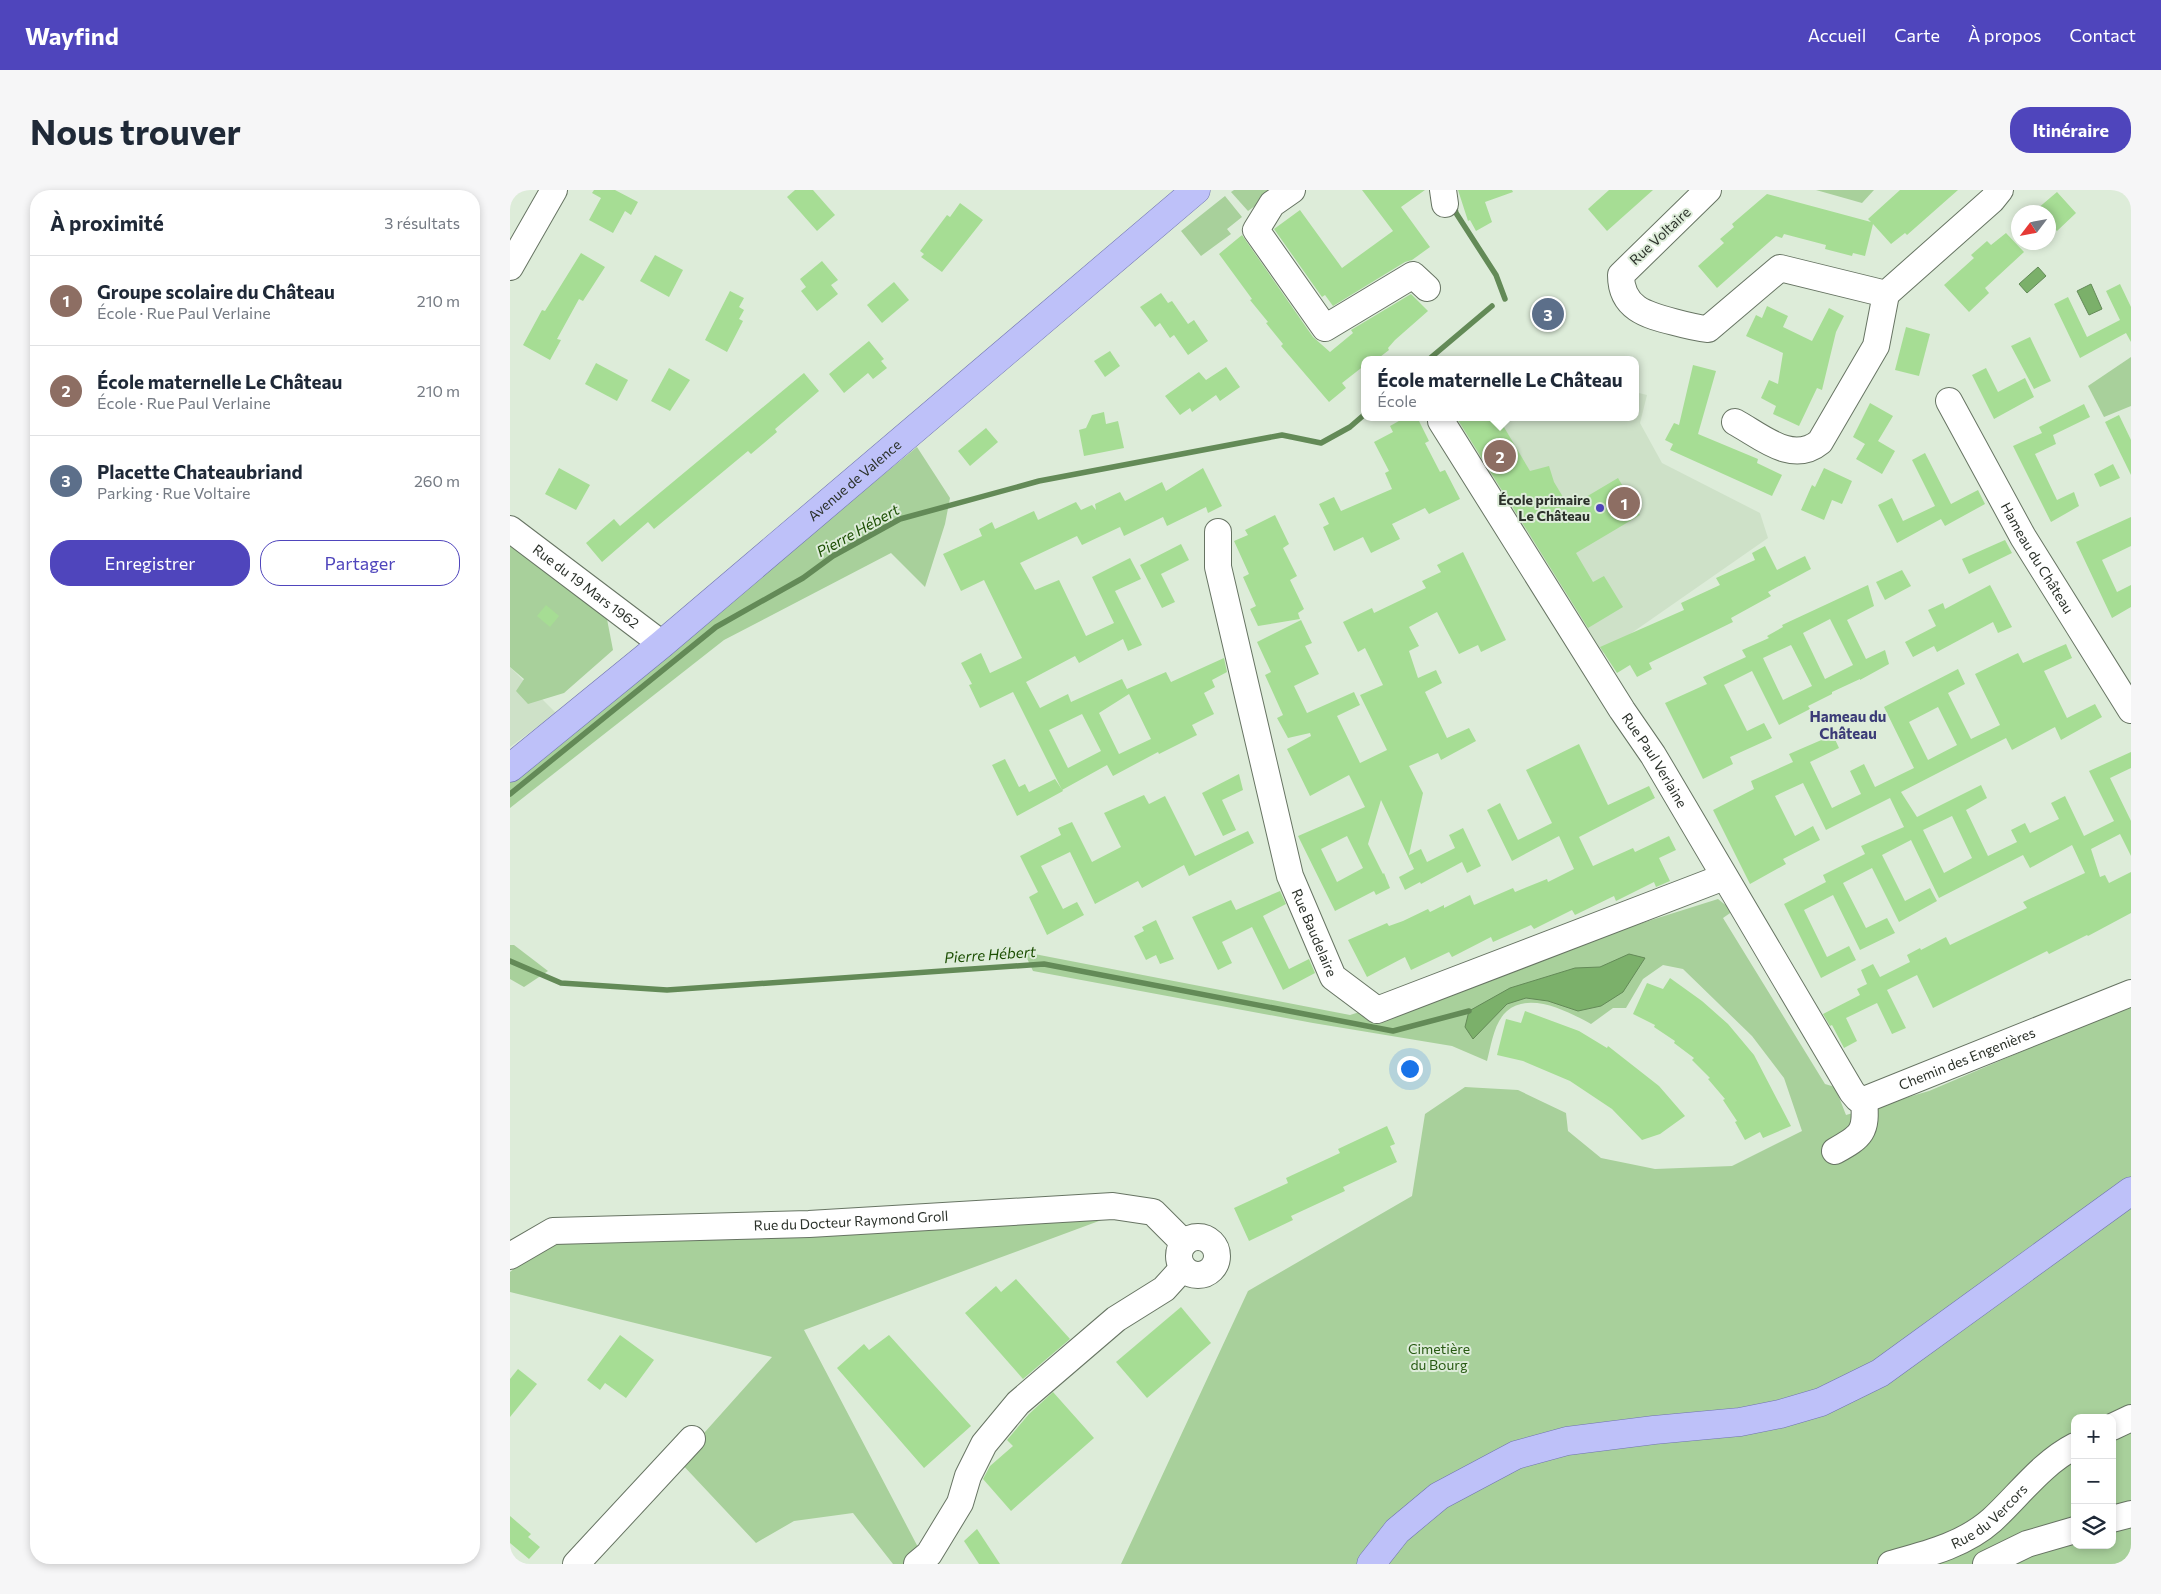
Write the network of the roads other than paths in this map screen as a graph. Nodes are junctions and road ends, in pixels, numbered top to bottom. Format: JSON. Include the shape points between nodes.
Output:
{"nodes":[{"id":1,"x":554,"y":190,"type":"edge"},
{"id":2,"x":1196,"y":190,"type":"edge"},
{"id":3,"x":1292,"y":190,"type":"edge"},
{"id":4,"x":1708,"y":190,"type":"edge"},
{"id":5,"x":2000,"y":190,"type":"edge"},
{"id":6,"x":510,"y":267,"type":"edge"},
{"id":7,"x":1427,"y":288,"type":"dead end"},
{"id":8,"x":1886,"y":294,"type":"junction"},
{"id":9,"x":1949,"y":402,"type":"dead end"},
{"id":10,"x":1443,"y":421,"type":"edge"},
{"id":11,"x":1735,"y":422,"type":"dead end"},
{"id":12,"x":510,"y":529,"type":"edge"},
{"id":13,"x":1218,"y":532,"type":"dead end"},
{"id":14,"x":662,"y":644,"type":"junction"},
{"id":15,"x":2131,"y":710,"type":"edge"},
{"id":16,"x":510,"y":768,"type":"edge"},
{"id":17,"x":1724,"y":877,"type":"junction"},
{"id":18,"x":2131,"y":993,"type":"edge"},
{"id":19,"x":1864,"y":1100,"type":"junction"},
{"id":20,"x":1835,"y":1151,"type":"dead end"},
{"id":21,"x":2131,"y":1191,"type":"edge"},
{"id":22,"x":510,"y":1256,"type":"edge"},
{"id":23,"x":2131,"y":1418,"type":"edge"},
{"id":24,"x":2116,"y":1425,"type":"edge"},
{"id":25,"x":692,"y":1439,"type":"dead end"},
{"id":26,"x":2071,"y":1449,"type":"edge"},
{"id":27,"x":2131,"y":1514,"type":"edge"},
{"id":28,"x":2116,"y":1519,"type":"edge"},
{"id":29,"x":2071,"y":1531,"type":"edge"},
{"id":30,"x":576,"y":1564,"type":"edge"},
{"id":31,"x":917,"y":1564,"type":"edge"},
{"id":32,"x":1371,"y":1564,"type":"edge"},
{"id":33,"x":1891,"y":1564,"type":"edge"},
{"id":34,"x":1986,"y":1564,"type":"edge"}],
"edges":[{"from":1,"to":6,"type":"street"},
{"from":2,"to":14,"type":"main road","name":"Avenue de Valence"},
{"from":3,"to":7,"type":"street","via":[[1272,204],[1256,230],[1325,328],[1412,275]]},
{"from":4,"to":8,"type":"street","name":"Rue Voltaire","via":[[1621,275],[1625,297],[1644,315],[1708,329],[1780,268]]},
{"from":5,"to":8,"type":"street"},
{"from":8,"to":11,"type":"street","via":[[1876,346],[1820,442],[1806,451],[1795,452]]},
{"from":9,"to":15,"type":"street","name":"Hameau du Château","via":[[2023,537]]},
{"from":10,"to":17,"type":"street","name":"Rue Paul Verlaine","via":[[1653,755]]},
{"from":12,"to":14,"type":"street","name":"Rue du 19 Mars 1962"},
{"from":13,"to":17,"type":"street","name":"Rue Baudelaire","via":[[1218,567],[1290,876],[1333,976],[1377,1010]]},
{"from":14,"to":16,"type":"main road","name":"Avenue de Valence"},
{"from":17,"to":19,"type":"street","name":"Rue Paul Verlaine","via":[[1852,1092]]},
{"from":18,"to":19,"type":"street","name":"Chemin des Engenières"},
{"from":19,"to":20,"type":"street","via":[[1864,1127],[1858,1138]]},
{"from":21,"to":32,"type":"main road","via":[[1880,1373],[1821,1402],[1740,1422],[1567,1441],[1516,1455],[1439,1496],[1397,1531]]},
{"from":22,"to":31,"type":"street","name":"Rue du Docteur Raymond Groll","via":[[553,1232],[809,1224],[1112,1206],[1152,1212],[1183,1255],[1164,1289],[1116,1319],[1018,1403],[984,1444],[968,1476],[960,1503],[929,1554]]},
{"from":23,"to":24,"type":"street"},
{"from":25,"to":30,"type":"street"},
{"from":26,"to":33,"type":"street","name":"Rue du Vercors","via":[[2036,1476],[1991,1521],[1950,1547]]},
{"from":27,"to":28,"type":"street"},
{"from":29,"to":34,"type":"street","via":[[2027,1544]]}]}
